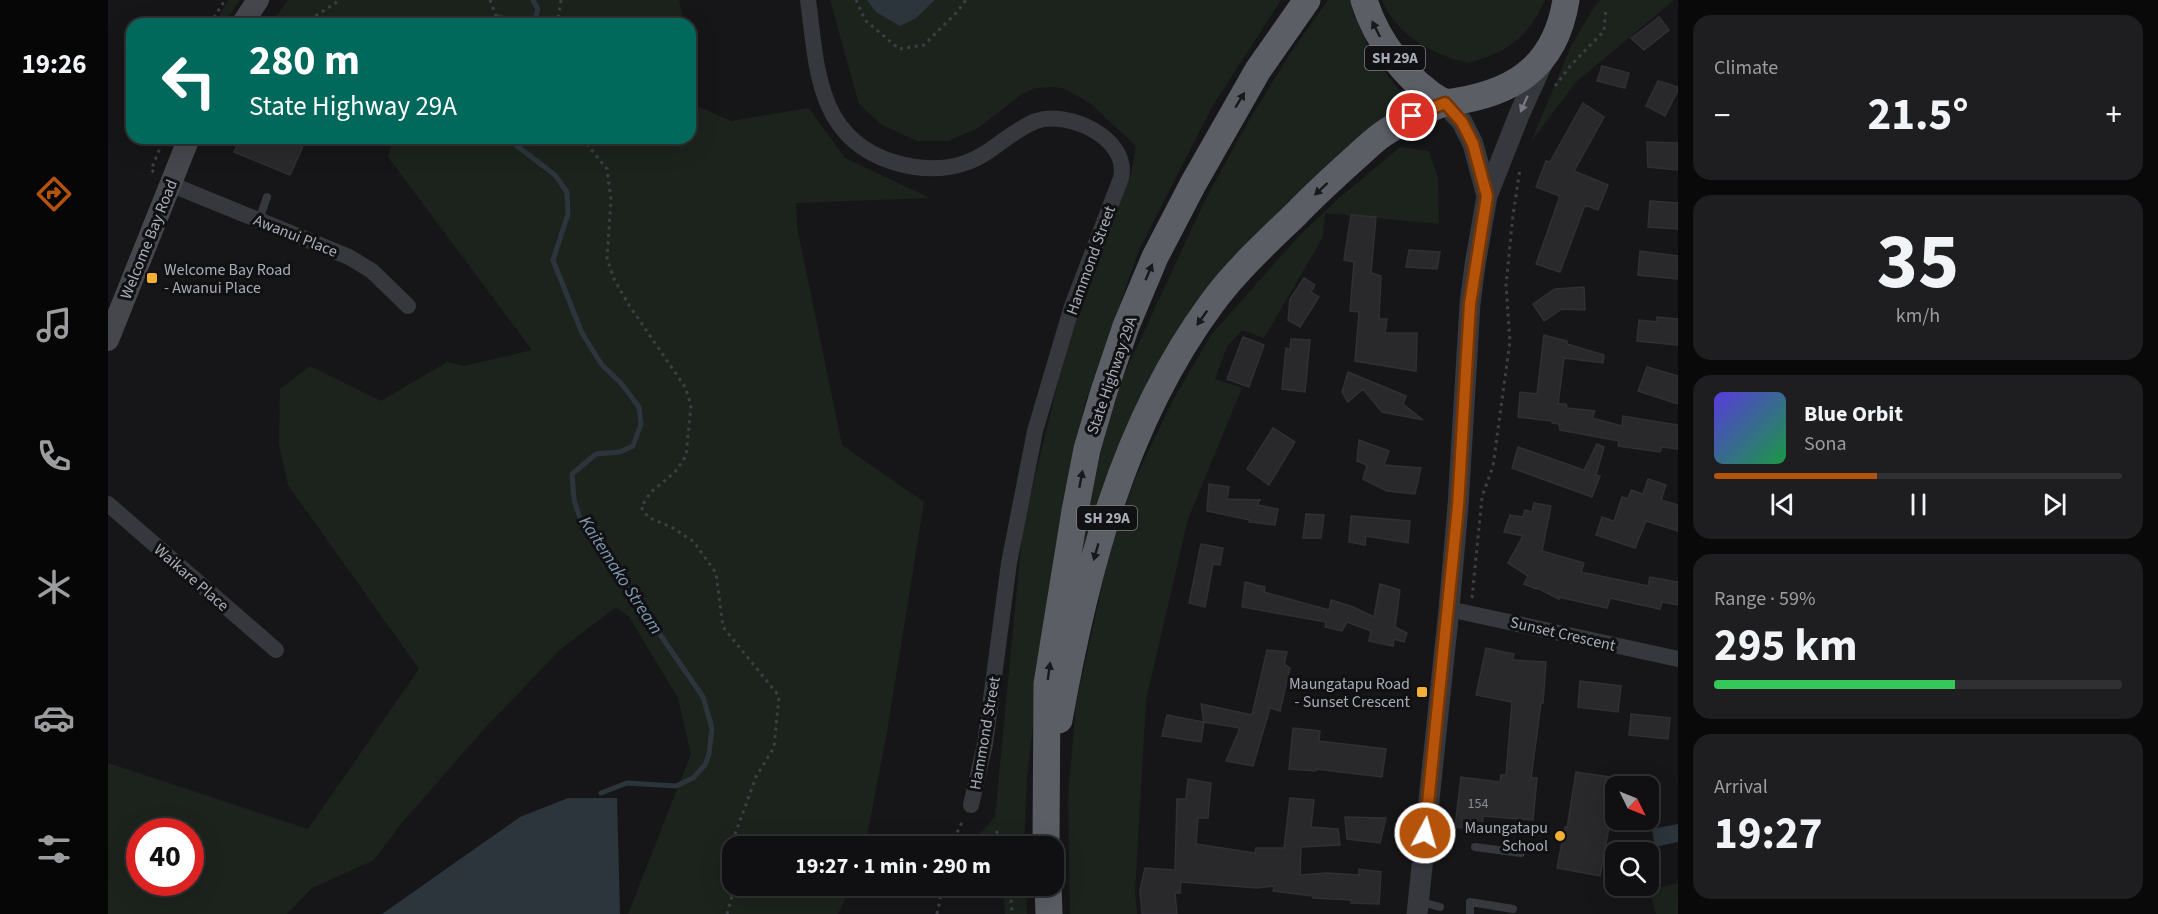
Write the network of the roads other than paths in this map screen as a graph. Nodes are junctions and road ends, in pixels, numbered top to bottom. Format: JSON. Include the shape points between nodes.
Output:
{"nodes":[{"id":1,"x":258,"y":0,"type":"edge"},
{"id":2,"x":808,"y":0,"type":"edge"},
{"id":3,"x":1307,"y":0,"type":"edge"},
{"id":4,"x":1364,"y":0,"type":"edge"},
{"id":5,"x":1566,"y":0,"type":"edge"},
{"id":6,"x":246,"y":18,"type":"edge"},
{"id":7,"x":1548,"y":51,"type":"junction"},
{"id":8,"x":1444,"y":103,"type":"junction"},
{"id":9,"x":187,"y":144,"type":"edge"},
{"id":10,"x":170,"y":184,"type":"junction"},
{"id":11,"x":1487,"y":196,"type":"junction"},
{"id":12,"x":267,"y":197,"type":"dead end"},
{"id":13,"x":259,"y":220,"type":"junction"},
{"id":14,"x":408,"y":306,"type":"dead end"},
{"id":15,"x":108,"y":340,"type":"edge"},
{"id":16,"x":108,"y":504,"type":"edge"},
{"id":17,"x":1449,"y":609,"type":"junction"},
{"id":18,"x":276,"y":650,"type":"dead end"},
{"id":19,"x":1678,"y":659,"type":"edge"},
{"id":20,"x":1047,"y":792,"type":"junction"},
{"id":21,"x":971,"y":805,"type":"road end"},
{"id":22,"x":1046,"y":836,"type":"edge"},
{"id":23,"x":1475,"y":847,"type":"dead end"},
{"id":24,"x":1521,"y":853,"type":"dead end"},
{"id":25,"x":1048,"y":896,"type":"edge"},
{"id":26,"x":1417,"y":907,"type":"edge"},
{"id":27,"x":1440,"y":907,"type":"dead end"},
{"id":28,"x":1513,"y":909,"type":"dead end"},
{"id":29,"x":1049,"y":914,"type":"edge"},
{"id":30,"x":1470,"y":914,"type":"edge"}],
"edges":[{"from":1,"to":6,"type":"main road"},
{"from":2,"to":21,"type":"street","name":"Hammond Street","via":[[818,73],[829,110],[847,134],[873,154],[920,168],[947,167],[974,159],[1031,123],[1056,118],[1080,123],[1100,135],[1118,155],[1122,167],[1072,306],[1035,431],[1009,563],[985,744]]},
{"from":20,"to":3,"type":"highway","name":"State Highway 29A","number":"SH 29A","one_way":true,"via":[[1047,684],[1087,449],[1104,391],[1155,257],[1258,70]]},
{"from":8,"to":4,"type":"highway","number":"SH 29A","one_way":true,"via":[[1394,58],[1374,27]]},
{"from":5,"to":7,"type":"highway","number":"SH 29A"},
{"from":7,"to":8,"type":"highway","number":"SH 29A","via":[[1527,74],[1504,89]]},
{"from":7,"to":11,"type":"street","one_way":true},
{"from":8,"to":11,"type":"street","via":[[1462,122],[1473,144]]},
{"from":8,"to":20,"type":"highway","name":"State Highway 29A","number":"SH 29A","one_way":true,"via":[[1381,135],[1321,189],[1238,272],[1166,375],[1119,480],[1087,582]]},
{"from":9,"to":10,"type":"main road","name":"Welcome Bay Road"},
{"from":10,"to":13,"type":"street","name":"Awanui Place"},
{"from":10,"to":15,"type":"main road","name":"Welcome Bay Road"},
{"from":11,"to":17,"type":"street","via":[[1470,304]]},
{"from":12,"to":13,"type":"lane"},
{"from":13,"to":14,"type":"street","name":"Awanui Place","via":[[349,257],[372,271]]},
{"from":16,"to":18,"type":"street","name":"Waikare Place"},
{"from":17,"to":19,"type":"street","name":"Sunset Crescent"},
{"from":17,"to":26,"type":"street"},
{"from":20,"to":22,"type":"highway","name":"State Highway 29A","number":"SH 29A"},
{"from":23,"to":24,"type":"lane"},
{"from":25,"to":29,"type":"highway"},
{"from":26,"to":27,"type":"lane"},
{"from":28,"to":30,"type":"lane","via":[[1470,902]]}]}
